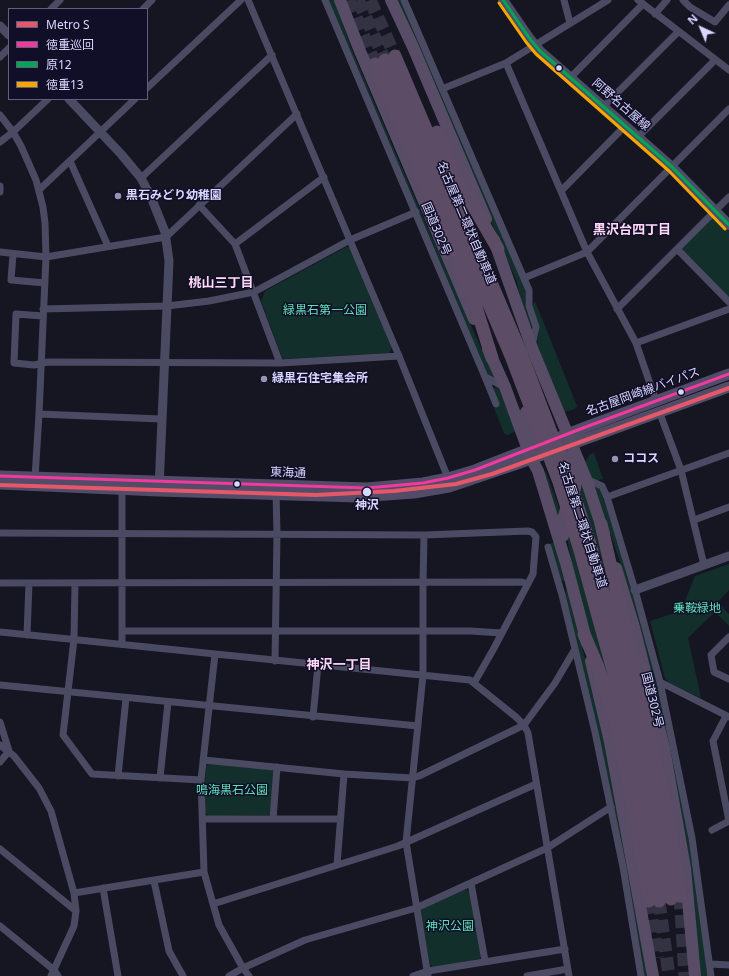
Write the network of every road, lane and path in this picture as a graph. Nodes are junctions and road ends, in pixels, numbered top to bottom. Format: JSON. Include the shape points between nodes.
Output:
{"nodes":[{"id":1,"x":60,"y":0,"type":"edge"},
{"id":2,"x":152,"y":0,"type":"edge"},
{"id":3,"x":241,"y":0,"type":"edge"},
{"id":4,"x":248,"y":0,"type":"edge"},
{"id":5,"x":325,"y":0,"type":"edge"},
{"id":6,"x":340,"y":0,"type":"edge"},
{"id":7,"x":391,"y":0,"type":"edge"},
{"id":8,"x":404,"y":0,"type":"edge"},
{"id":9,"x":503,"y":0,"type":"edge"},
{"id":10,"x":564,"y":0,"type":"edge"},
{"id":11,"x":608,"y":0,"type":"edge"},
{"id":12,"x":667,"y":0,"type":"edge"},
{"id":13,"x":683,"y":0,"type":"edge"},
{"id":14,"x":641,"y":2,"type":"edge"},
{"id":15,"x":729,"y":6,"type":"edge"},
{"id":16,"x":52,"y":8,"type":"edge"},
{"id":17,"x":144,"y":8,"type":"edge"},
{"id":18,"x":655,"y":14,"type":"junction"},
{"id":19,"x":570,"y":23,"type":"junction"},
{"id":20,"x":0,"y":26,"type":"edge"},
{"id":21,"x":678,"y":32,"type":"junction"},
{"id":22,"x":8,"y":34,"type":"edge"},
{"id":23,"x":534,"y":45,"type":"junction"},
{"id":24,"x":8,"y":49,"type":"edge"},
{"id":25,"x":272,"y":55,"type":"junction"},
{"id":26,"x":0,"y":57,"type":"edge"},
{"id":27,"x":389,"y":58,"type":"junction"},
{"id":28,"x":715,"y":60,"type":"junction"},
{"id":29,"x":506,"y":62,"type":"junction"},
{"id":30,"x":729,"y":70,"type":"edge"},
{"id":31,"x":570,"y":78,"type":"junction"},
{"id":32,"x":148,"y":87,"type":"edge"},
{"id":33,"x":442,"y":89,"type":"junction"},
{"id":34,"x":47,"y":100,"type":"edge"},
{"id":35,"x":70,"y":100,"type":"edge"},
{"id":36,"x":134,"y":100,"type":"edge"},
{"id":37,"x":603,"y":107,"type":"junction"},
{"id":38,"x":729,"y":109,"type":"edge"},
{"id":39,"x":297,"y":114,"type":"junction"},
{"id":40,"x":0,"y":115,"type":"edge"},
{"id":41,"x":625,"y":126,"type":"junction"},
{"id":42,"x":13,"y":132,"type":"junction"},
{"id":43,"x":100,"y":132,"type":"junction"},
{"id":44,"x":638,"y":137,"type":"junction"},
{"id":45,"x":0,"y":142,"type":"edge"},
{"id":46,"x":70,"y":161,"type":"junction"},
{"id":47,"x":672,"y":167,"type":"junction"},
{"id":48,"x":324,"y":177,"type":"junction"},
{"id":49,"x":140,"y":178,"type":"junction"},
{"id":50,"x":0,"y":186,"type":"edge"},
{"id":51,"x":39,"y":190,"type":"junction"},
{"id":52,"x":562,"y":191,"type":"junction"},
{"id":53,"x":0,"y":192,"type":"edge"},
{"id":54,"x":729,"y":197,"type":"edge"},
{"id":55,"x":199,"y":205,"type":"junction"},
{"id":56,"x":715,"y":211,"type":"junction"},
{"id":57,"x":416,"y":212,"type":"junction"},
{"id":58,"x":729,"y":225,"type":"edge"},
{"id":59,"x":166,"y":237,"type":"junction"},
{"id":60,"x":350,"y":240,"type":"junction"},
{"id":61,"x":235,"y":244,"type":"junction"},
{"id":62,"x":108,"y":246,"type":"junction"},
{"id":63,"x":498,"y":249,"type":"junction"},
{"id":64,"x":677,"y":249,"type":"junction"},
{"id":65,"x":0,"y":252,"type":"edge"},
{"id":66,"x":587,"y":252,"type":"junction"},
{"id":67,"x":13,"y":254,"type":"junction"},
{"id":68,"x":46,"y":257,"type":"junction"},
{"id":69,"x":524,"y":278,"type":"junction"},
{"id":70,"x":45,"y":283,"type":"junction"},
{"id":71,"x":254,"y":292,"type":"junction"},
{"id":72,"x":729,"y":302,"type":"edge"},
{"id":73,"x":167,"y":306,"type":"junction"},
{"id":74,"x":617,"y":308,"type":"junction"},
{"id":75,"x":729,"y":309,"type":"edge"},
{"id":76,"x":43,"y":313,"type":"junction"},
{"id":77,"x":525,"y":327,"type":"junction"},
{"id":78,"x":636,"y":343,"type":"junction"},
{"id":79,"x":521,"y":352,"type":"junction"},
{"id":80,"x":399,"y":356,"type":"junction"},
{"id":81,"x":492,"y":358,"type":"junction"},
{"id":82,"x":41,"y":363,"type":"junction"},
{"id":83,"x":165,"y":363,"type":"junction"},
{"id":84,"x":280,"y":363,"type":"junction"},
{"id":85,"x":729,"y":374,"type":"edge"},
{"id":86,"x":485,"y":377,"type":"junction"},
{"id":87,"x":729,"y":386,"type":"edge"},
{"id":88,"x":505,"y":387,"type":"junction"},
{"id":89,"x":496,"y":404,"type":"dead end"},
{"id":90,"x":658,"y":406,"type":"junction"},
{"id":91,"x":39,"y":414,"type":"junction"},
{"id":92,"x":161,"y":419,"type":"junction"},
{"id":93,"x":568,"y":441,"type":"junction"},
{"id":94,"x":532,"y":452,"type":"junction"},
{"id":95,"x":729,"y":453,"type":"edge"},
{"id":96,"x":681,"y":470,"type":"junction"},
{"id":97,"x":0,"y":476,"type":"edge"},
{"id":98,"x":35,"y":478,"type":"junction"},
{"id":99,"x":448,"y":478,"type":"junction"},
{"id":100,"x":586,"y":479,"type":"junction"},
{"id":101,"x":0,"y":484,"type":"edge"},
{"id":102,"x":159,"y":486,"type":"junction"},
{"id":103,"x":122,"y":490,"type":"junction"},
{"id":104,"x":276,"y":490,"type":"junction"},
{"id":105,"x":607,"y":497,"type":"junction"},
{"id":106,"x":729,"y":507,"type":"edge"},
{"id":107,"x":694,"y":520,"type":"junction"},
{"id":108,"x":601,"y":524,"type":"junction"},
{"id":109,"x":0,"y":533,"type":"edge"},
{"id":110,"x":122,"y":534,"type":"junction"},
{"id":111,"x":277,"y":534,"type":"junction"},
{"id":112,"x":424,"y":534,"type":"junction"},
{"id":113,"x":548,"y":548,"type":"dead end"},
{"id":114,"x":729,"y":556,"type":"edge"},
{"id":115,"x":566,"y":564,"type":"junction"},
{"id":116,"x":704,"y":565,"type":"junction"},
{"id":117,"x":571,"y":580,"type":"junction"},
{"id":118,"x":0,"y":582,"type":"edge"},
{"id":119,"x":122,"y":582,"type":"junction"},
{"id":120,"x":276,"y":582,"type":"junction"},
{"id":121,"x":423,"y":582,"type":"junction"},
{"id":122,"x":29,"y":583,"type":"junction"},
{"id":123,"x":75,"y":583,"type":"junction"},
{"id":124,"x":528,"y":584,"type":"junction"},
{"id":125,"x":635,"y":590,"type":"junction"},
{"id":126,"x":562,"y":595,"type":"junction"},
{"id":127,"x":122,"y":631,"type":"junction"},
{"id":128,"x":276,"y":631,"type":"junction"},
{"id":129,"x":423,"y":631,"type":"junction"},
{"id":130,"x":0,"y":632,"type":"edge"},
{"id":131,"x":502,"y":633,"type":"junction"},
{"id":132,"x":27,"y":634,"type":"junction"},
{"id":133,"x":584,"y":634,"type":"junction"},
{"id":134,"x":729,"y":637,"type":"edge"},
{"id":135,"x":74,"y":640,"type":"junction"},
{"id":136,"x":122,"y":644,"type":"junction"},
{"id":137,"x":575,"y":649,"type":"junction"},
{"id":138,"x":215,"y":654,"type":"junction"},
{"id":139,"x":275,"y":661,"type":"junction"},
{"id":140,"x":318,"y":665,"type":"junction"},
{"id":141,"x":423,"y":675,"type":"junction"},
{"id":142,"x":729,"y":679,"type":"edge"},
{"id":143,"x":660,"y":682,"type":"junction"},
{"id":144,"x":474,"y":683,"type":"junction"},
{"id":145,"x":0,"y":685,"type":"edge"},
{"id":146,"x":67,"y":692,"type":"junction"},
{"id":147,"x":126,"y":698,"type":"junction"},
{"id":148,"x":168,"y":702,"type":"junction"},
{"id":149,"x":210,"y":706,"type":"junction"},
{"id":150,"x":727,"y":716,"type":"edge"},
{"id":151,"x":313,"y":717,"type":"junction"},
{"id":152,"x":0,"y":722,"type":"edge"},
{"id":153,"x":524,"y":725,"type":"junction"},
{"id":154,"x":418,"y":726,"type":"junction"},
{"id":155,"x":0,"y":745,"type":"edge"},
{"id":156,"x":9,"y":751,"type":"junction"},
{"id":157,"x":204,"y":760,"type":"junction"},
{"id":158,"x":0,"y":762,"type":"edge"},
{"id":159,"x":277,"y":767,"type":"junction"},
{"id":160,"x":344,"y":774,"type":"junction"},
{"id":161,"x":118,"y":776,"type":"junction"},
{"id":162,"x":160,"y":778,"type":"junction"},
{"id":163,"x":412,"y":778,"type":"junction"},
{"id":164,"x":201,"y":780,"type":"junction"},
{"id":165,"x":536,"y":784,"type":"junction"},
{"id":166,"x":611,"y":807,"type":"junction"},
{"id":167,"x":203,"y":819,"type":"junction"},
{"id":168,"x":273,"y":820,"type":"junction"},
{"id":169,"x":340,"y":820,"type":"junction"},
{"id":170,"x":729,"y":821,"type":"edge"},
{"id":171,"x":712,"y":830,"type":"dead end"},
{"id":172,"x":406,"y":842,"type":"junction"},
{"id":173,"x":547,"y":848,"type":"junction"},
{"id":174,"x":0,"y":849,"type":"edge"},
{"id":175,"x":337,"y":866,"type":"junction"},
{"id":176,"x":204,"y":872,"type":"junction"},
{"id":177,"x":154,"y":881,"type":"junction"},
{"id":178,"x":472,"y":883,"type":"junction"},
{"id":179,"x":103,"y":888,"type":"junction"},
{"id":180,"x":74,"y":893,"type":"junction"},
{"id":181,"x":665,"y":899,"type":"junction"},
{"id":182,"x":213,"y":904,"type":"junction"},
{"id":183,"x":416,"y":908,"type":"junction"},
{"id":184,"x":76,"y":911,"type":"junction"},
{"id":185,"x":0,"y":926,"type":"edge"},
{"id":186,"x":565,"y":949,"type":"junction"},
{"id":187,"x":485,"y":961,"type":"junction"},
{"id":188,"x":711,"y":964,"type":"junction"},
{"id":189,"x":729,"y":965,"type":"edge"},
{"id":190,"x":243,"y":968,"type":"junction"},
{"id":191,"x":569,"y":973,"type":"edge"},
{"id":192,"x":55,"y":974,"type":"edge"},
{"id":193,"x":428,"y":974,"type":"edge"},
{"id":194,"x":118,"y":976,"type":"edge"},
{"id":195,"x":183,"y":976,"type":"edge"},
{"id":196,"x":229,"y":976,"type":"edge"},
{"id":197,"x":249,"y":976,"type":"edge"},
{"id":198,"x":413,"y":976,"type":"edge"},
{"id":199,"x":527,"y":976,"type":"edge"},
{"id":200,"x":641,"y":976,"type":"edge"},
{"id":201,"x":653,"y":976,"type":"edge"},
{"id":202,"x":695,"y":976,"type":"edge"},
{"id":203,"x":711,"y":976,"type":"edge"}],
"edges":[{"from":1,"to":16,"type":"street"},
{"from":2,"to":17,"type":"street"},
{"from":3,"to":32,"type":"street"},
{"from":4,"to":25,"type":"street"},
{"from":5,"to":57,"type":"street"},
{"from":6,"to":81,"type":"highway","name":"国道302号"},
{"from":7,"to":63,"type":"highway","name":"国道302号","via":[[414,47]]},
{"from":8,"to":33,"type":"street"},
{"from":9,"to":23,"type":"main road","name":"阿野名古屋線"},
{"from":10,"to":19,"type":"street"},
{"from":11,"to":19,"type":"street"},
{"from":12,"to":18,"type":"street"},
{"from":13,"to":15,"type":"street","via":[[715,22]]},
{"from":14,"to":18,"type":"street"},
{"from":14,"to":31,"type":"street"},
{"from":18,"to":21,"type":"street"},
{"from":19,"to":23,"type":"street"},
{"from":20,"to":22,"type":"street"},
{"from":21,"to":28,"type":"street"},
{"from":21,"to":37,"type":"street"},
{"from":23,"to":29,"type":"street"},
{"from":23,"to":31,"type":"main road","name":"阿野名古屋線"},
{"from":24,"to":26,"type":"street"},
{"from":25,"to":39,"type":"street"},
{"from":25,"to":49,"type":"street"},
{"from":27,"to":63,"type":"highway"},
{"from":27,"to":79,"type":"highway","name":"名古屋第二環状自動車道"},
{"from":27,"to":81,"type":"highway","via":[[443,225],[476,307]]},
{"from":28,"to":30,"type":"street"},
{"from":28,"to":44,"type":"street"},
{"from":29,"to":33,"type":"street"},
{"from":29,"to":52,"type":"street"},
{"from":31,"to":37,"type":"main road","name":"阿野名古屋線"},
{"from":33,"to":69,"type":"street"},
{"from":34,"to":42,"type":"street"},
{"from":35,"to":43,"type":"street"},
{"from":36,"to":43,"type":"street"},
{"from":37,"to":41,"type":"main road","name":"阿野名古屋線"},
{"from":38,"to":47,"type":"street"},
{"from":39,"to":48,"type":"street"},
{"from":39,"to":55,"type":"street"},
{"from":40,"to":42,"type":"street"},
{"from":41,"to":44,"type":"main road","name":"阿野名古屋線"},
{"from":41,"to":52,"type":"street"},
{"from":42,"to":45,"type":"street"},
{"from":42,"to":51,"type":"street"},
{"from":43,"to":46,"type":"street"},
{"from":43,"to":49,"type":"street","via":[[122,154]]},
{"from":44,"to":47,"type":"main road","name":"阿野名古屋線"},
{"from":46,"to":51,"type":"street"},
{"from":46,"to":62,"type":"street"},
{"from":47,"to":56,"type":"main road","name":"阿野名古屋線"},
{"from":47,"to":66,"type":"street"},
{"from":48,"to":60,"type":"street"},
{"from":48,"to":61,"type":"street"},
{"from":49,"to":59,"type":"street","via":[[155,206]]},
{"from":50,"to":53,"type":"street"},
{"from":51,"to":68,"type":"street","via":[[45,223]]},
{"from":52,"to":66,"type":"street"},
{"from":54,"to":56,"type":"street"},
{"from":55,"to":59,"type":"street"},
{"from":55,"to":61,"type":"street"},
{"from":56,"to":58,"type":"main road","name":"阿野名古屋線"},
{"from":56,"to":64,"type":"street"},
{"from":57,"to":60,"type":"street"},
{"from":57,"to":86,"type":"street"},
{"from":59,"to":62,"type":"street"},
{"from":59,"to":73,"type":"street","via":[[169,260]]},
{"from":60,"to":71,"type":"street"},
{"from":60,"to":80,"type":"street"},
{"from":61,"to":71,"type":"street"},
{"from":62,"to":68,"type":"street"},
{"from":63,"to":77,"type":"highway","name":"国道302号"},
{"from":64,"to":72,"type":"street"},
{"from":64,"to":74,"type":"street"},
{"from":65,"to":67,"type":"street"},
{"from":66,"to":69,"type":"street"},
{"from":66,"to":74,"type":"street"},
{"from":67,"to":68,"type":"street"},
{"from":67,"to":70,"type":"street","via":[[11,280]]},
{"from":68,"to":70,"type":"street"},
{"from":69,"to":79,"type":"street","via":[[529,290],[530,311],[536,327]]},
{"from":70,"to":76,"type":"street"},
{"from":71,"to":73,"type":"street"},
{"from":71,"to":84,"type":"street"},
{"from":73,"to":76,"type":"street"},
{"from":73,"to":83,"type":"street"},
{"from":74,"to":78,"type":"street"},
{"from":75,"to":78,"type":"street"},
{"from":76,"to":82,"type":"street"},
{"from":76,"to":82,"type":"street","via":[[16,314],[14,363]]},
{"from":77,"to":79,"type":"highway","name":"国道302号"},
{"from":77,"to":94,"type":"highway","name":"国道302号","via":[[526,342],[533,366],[524,395],[525,408],[533,433]]},
{"from":78,"to":90,"type":"street"},
{"from":79,"to":93,"type":"highway","name":"国道302号"},
{"from":79,"to":181,"type":"highway","name":"名古屋第二環状自動車道","via":[[559,482],[603,610],[644,749]]},
{"from":80,"to":84,"type":"street"},
{"from":80,"to":99,"type":"street"},
{"from":81,"to":88,"type":"highway","name":"国道302号"},
{"from":82,"to":83,"type":"street"},
{"from":82,"to":91,"type":"street"},
{"from":83,"to":84,"type":"street"},
{"from":83,"to":92,"type":"street"},
{"from":85,"to":90,"type":"main road","name":"名古屋岡崎線バイパス"},
{"from":86,"to":88,"type":"street"},
{"from":86,"to":89,"type":"street"},
{"from":87,"to":90,"type":"main road","name":"名古屋岡崎線バイパス"},
{"from":88,"to":94,"type":"highway","name":"国道302号"},
{"from":90,"to":93,"type":"main road","name":"名古屋岡崎線バイパス"},
{"from":90,"to":96,"type":"street"},
{"from":91,"to":92,"type":"street"},
{"from":91,"to":98,"type":"street"},
{"from":92,"to":102,"type":"street"},
{"from":93,"to":94,"type":"main road","name":"東海通"},
{"from":93,"to":100,"type":"highway","name":"国道302号"},
{"from":93,"to":115,"type":"highway","name":"国道302号","via":[[576,481],[562,525]]},
{"from":94,"to":99,"type":"main road","name":"東海通"},
{"from":94,"to":104,"type":"main road","name":"東海通","via":[[449,487],[414,493],[358,497]]},
{"from":94,"to":115,"type":"highway","name":"国道302号"},
{"from":95,"to":96,"type":"street"},
{"from":96,"to":105,"type":"street"},
{"from":96,"to":107,"type":"street"},
{"from":97,"to":98,"type":"main road","name":"東海通"},
{"from":98,"to":102,"type":"main road","name":"東海通"},
{"from":99,"to":104,"type":"main road","name":"東海通","via":[[367,488]]},
{"from":100,"to":105,"type":"street","via":[[602,486]]},
{"from":100,"to":108,"type":"highway","name":"国道302号"},
{"from":101,"to":103,"type":"main road","name":"東海通"},
{"from":102,"to":103,"type":"main road","name":"東海通"},
{"from":102,"to":104,"type":"main road","name":"東海通"},
{"from":103,"to":110,"type":"street"},
{"from":104,"to":111,"type":"street"},
{"from":105,"to":125,"type":"street"},
{"from":106,"to":107,"type":"street"},
{"from":107,"to":116,"type":"street"},
{"from":108,"to":181,"type":"highway","via":[[670,825]]},
{"from":108,"to":202,"type":"highway","name":"国道302号","via":[[634,627],[664,748],[685,868]]},
{"from":109,"to":110,"type":"street"},
{"from":110,"to":111,"type":"street"},
{"from":110,"to":119,"type":"street"},
{"from":111,"to":112,"type":"street"},
{"from":111,"to":120,"type":"street"},
{"from":112,"to":121,"type":"street"},
{"from":112,"to":124,"type":"street","via":[[532,532],[536,537],[533,574]]},
{"from":113,"to":126,"type":"street"},
{"from":114,"to":116,"type":"street"},
{"from":115,"to":117,"type":"highway","name":"国道302号"},
{"from":116,"to":125,"type":"street"},
{"from":117,"to":126,"type":"street","via":[[565,586]]},
{"from":117,"to":133,"type":"highway","name":"国道302号"},
{"from":118,"to":122,"type":"street"},
{"from":119,"to":120,"type":"street"},
{"from":119,"to":123,"type":"street"},
{"from":119,"to":127,"type":"street"},
{"from":120,"to":121,"type":"street"},
{"from":120,"to":128,"type":"street"},
{"from":121,"to":124,"type":"street"},
{"from":121,"to":129,"type":"street"},
{"from":122,"to":123,"type":"street"},
{"from":122,"to":132,"type":"street"},
{"from":123,"to":135,"type":"street"},
{"from":124,"to":131,"type":"street"},
{"from":125,"to":143,"type":"street"},
{"from":126,"to":137,"type":"street"},
{"from":127,"to":128,"type":"street"},
{"from":127,"to":136,"type":"street"},
{"from":128,"to":129,"type":"street"},
{"from":128,"to":139,"type":"street"},
{"from":129,"to":131,"type":"street"},
{"from":129,"to":141,"type":"street"},
{"from":130,"to":132,"type":"street"},
{"from":131,"to":144,"type":"street"},
{"from":132,"to":135,"type":"street"},
{"from":133,"to":181,"type":"highway","via":[[614,716],[631,796]]},
{"from":133,"to":201,"type":"highway","name":"国道302号","via":[[610,742]]},
{"from":134,"to":142,"type":"street","via":[[711,656],[714,672]]},
{"from":135,"to":136,"type":"street"},
{"from":135,"to":146,"type":"street"},
{"from":136,"to":138,"type":"street"},
{"from":137,"to":153,"type":"street","via":[[555,683]]},
{"from":137,"to":166,"type":"street"},
{"from":138,"to":139,"type":"street"},
{"from":138,"to":149,"type":"street"},
{"from":139,"to":140,"type":"street"},
{"from":140,"to":141,"type":"street"},
{"from":140,"to":151,"type":"street"},
{"from":141,"to":144,"type":"street","via":[[470,680]]},
{"from":141,"to":154,"type":"street"},
{"from":143,"to":150,"type":"street"},
{"from":143,"to":188,"type":"street","via":[[692,838]]},
{"from":144,"to":153,"type":"street"},
{"from":145,"to":146,"type":"street"},
{"from":146,"to":147,"type":"street"},
{"from":146,"to":161,"type":"street","via":[[63,735],[92,774]]},
{"from":147,"to":148,"type":"street"},
{"from":147,"to":161,"type":"street"},
{"from":148,"to":149,"type":"street"},
{"from":148,"to":162,"type":"street"},
{"from":149,"to":151,"type":"street"},
{"from":149,"to":157,"type":"street"},
{"from":150,"to":170,"type":"street","via":[[713,741]]},
{"from":151,"to":154,"type":"street"},
{"from":152,"to":156,"type":"street"},
{"from":153,"to":163,"type":"street"},
{"from":153,"to":165,"type":"street","via":[[528,733]]},
{"from":154,"to":163,"type":"street"},
{"from":155,"to":156,"type":"street"},
{"from":156,"to":158,"type":"street"},
{"from":156,"to":180,"type":"street","via":[[39,788],[51,811]]},
{"from":157,"to":159,"type":"street"},
{"from":157,"to":164,"type":"street"},
{"from":159,"to":160,"type":"street"},
{"from":159,"to":168,"type":"street"},
{"from":160,"to":163,"type":"street"},
{"from":160,"to":169,"type":"street"},
{"from":161,"to":162,"type":"street"},
{"from":162,"to":164,"type":"street"},
{"from":163,"to":172,"type":"street"},
{"from":164,"to":167,"type":"street"},
{"from":165,"to":172,"type":"street"},
{"from":165,"to":173,"type":"street"},
{"from":166,"to":173,"type":"street"},
{"from":166,"to":200,"type":"street"},
{"from":167,"to":168,"type":"street"},
{"from":167,"to":176,"type":"street"},
{"from":168,"to":169,"type":"street"},
{"from":169,"to":175,"type":"street"},
{"from":170,"to":171,"type":"street"},
{"from":172,"to":175,"type":"street"},
{"from":172,"to":183,"type":"street"},
{"from":173,"to":178,"type":"street"},
{"from":173,"to":186,"type":"street"},
{"from":174,"to":184,"type":"street"},
{"from":175,"to":182,"type":"street"},
{"from":176,"to":177,"type":"street"},
{"from":176,"to":182,"type":"street"},
{"from":177,"to":179,"type":"street"},
{"from":177,"to":195,"type":"street","via":[[169,951]]},
{"from":178,"to":183,"type":"street"},
{"from":178,"to":187,"type":"street"},
{"from":179,"to":180,"type":"street"},
{"from":179,"to":194,"type":"street"},
{"from":180,"to":184,"type":"street"},
{"from":182,"to":190,"type":"street","via":[[218,925]]},
{"from":183,"to":190,"type":"street","via":[[305,940]]},
{"from":183,"to":193,"type":"street"},
{"from":184,"to":192,"type":"street","via":[[74,926]]},
{"from":185,"to":192,"type":"street"},
{"from":186,"to":187,"type":"street"},
{"from":186,"to":191,"type":"street"},
{"from":187,"to":193,"type":"street"},
{"from":188,"to":189,"type":"street"},
{"from":188,"to":203,"type":"street"},
{"from":190,"to":196,"type":"street"},
{"from":190,"to":197,"type":"street"},
{"from":191,"to":199,"type":"street"},
{"from":193,"to":198,"type":"street"}]}
